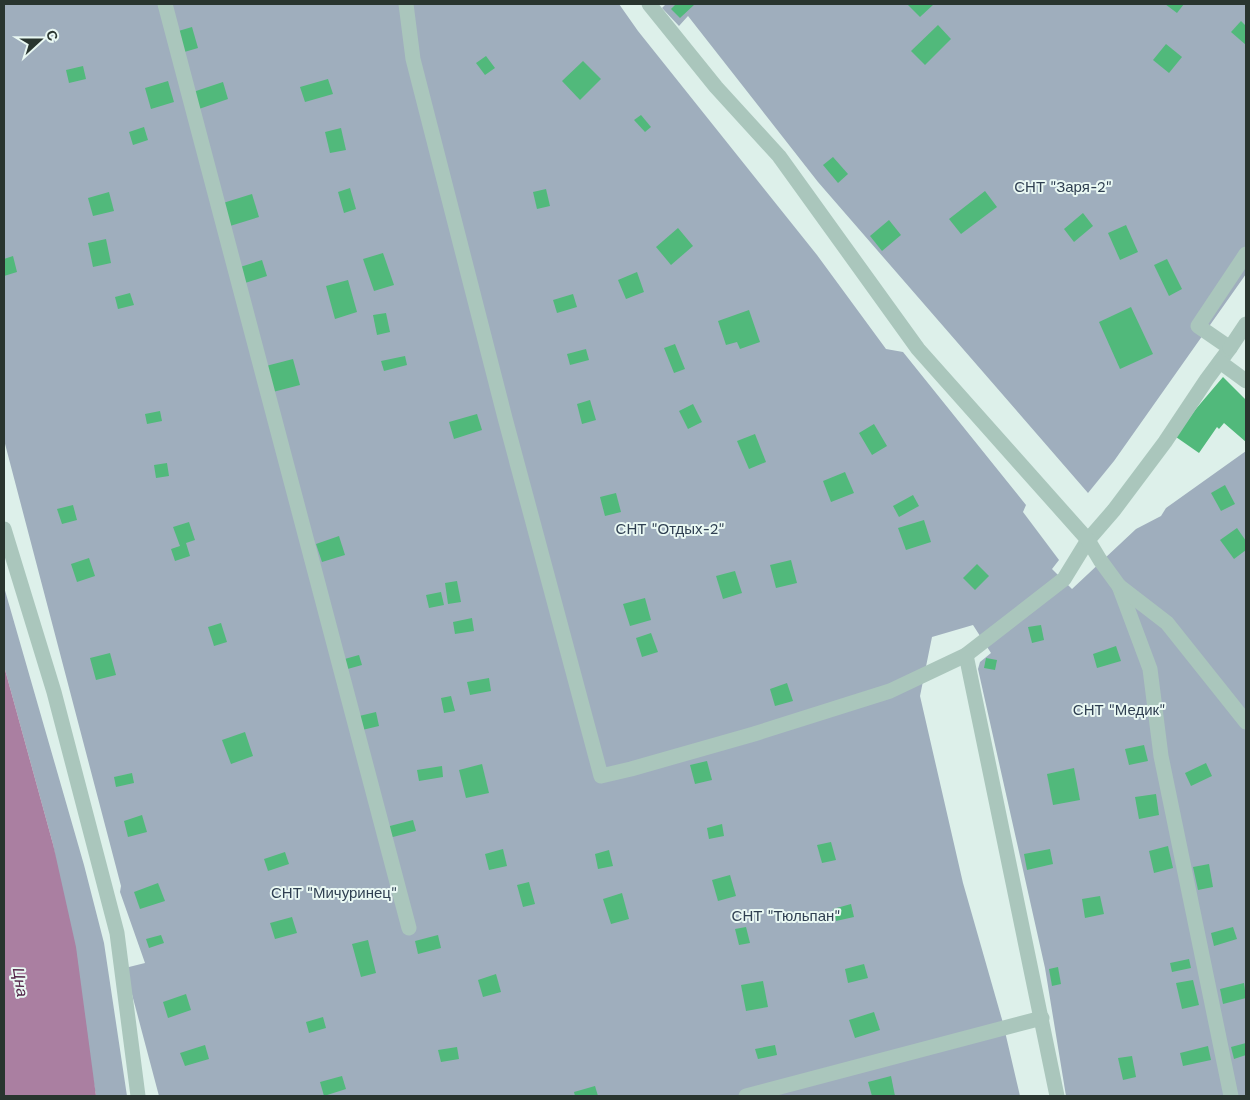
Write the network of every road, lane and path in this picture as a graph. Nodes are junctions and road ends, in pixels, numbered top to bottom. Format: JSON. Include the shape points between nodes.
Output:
{"nodes":[{"id":1,"x":165,"y":4,"type":"edge"},
{"id":2,"x":406,"y":4,"type":"edge"},
{"id":3,"x":649,"y":4,"type":"edge"},
{"id":4,"x":1246,"y":254,"type":"edge"},
{"id":5,"x":1246,"y":324,"type":"edge"},
{"id":6,"x":1230,"y":348,"type":"junction"},
{"id":7,"x":1220,"y":362,"type":"junction"},
{"id":8,"x":1246,"y":381,"type":"edge"},
{"id":9,"x":4,"y":529,"type":"edge"},
{"id":10,"x":1088,"y":540,"type":"junction"},
{"id":11,"x":1119,"y":586,"type":"junction"},
{"id":12,"x":966,"y":655,"type":"junction"},
{"id":13,"x":1246,"y":722,"type":"edge"},
{"id":14,"x":409,"y":928,"type":"dead end"},
{"id":15,"x":1042,"y":1018,"type":"junction"},
{"id":16,"x":138,"y":1096,"type":"edge"},
{"id":17,"x":746,"y":1096,"type":"edge"},
{"id":18,"x":1057,"y":1096,"type":"edge"},
{"id":19,"x":1231,"y":1096,"type":"edge"}],
"edges":[{"from":1,"to":14,"type":"lane"},
{"from":2,"to":12,"type":"lane","via":[[418,78],[600,776],[890,691]]},
{"from":3,"to":10,"type":"lane","via":[[716,87],[779,156],[918,349]]},
{"from":4,"to":6,"type":"lane","via":[[1198,326]]},
{"from":5,"to":6,"type":"lane"},
{"from":6,"to":7,"type":"lane"},
{"from":7,"to":8,"type":"lane"},
{"from":7,"to":10,"type":"lane","via":[[1165,442]]},
{"from":9,"to":16,"type":"lane","via":[[54,692],[117,933]]},
{"from":10,"to":11,"type":"lane"},
{"from":10,"to":12,"type":"lane","via":[[1064,579]]},
{"from":11,"to":13,"type":"lane","via":[[1167,623]]},
{"from":11,"to":19,"type":"lane","via":[[1150,669],[1161,756]]},
{"from":12,"to":15,"type":"lane"},
{"from":15,"to":17,"type":"lane"},
{"from":15,"to":18,"type":"lane"}]}
